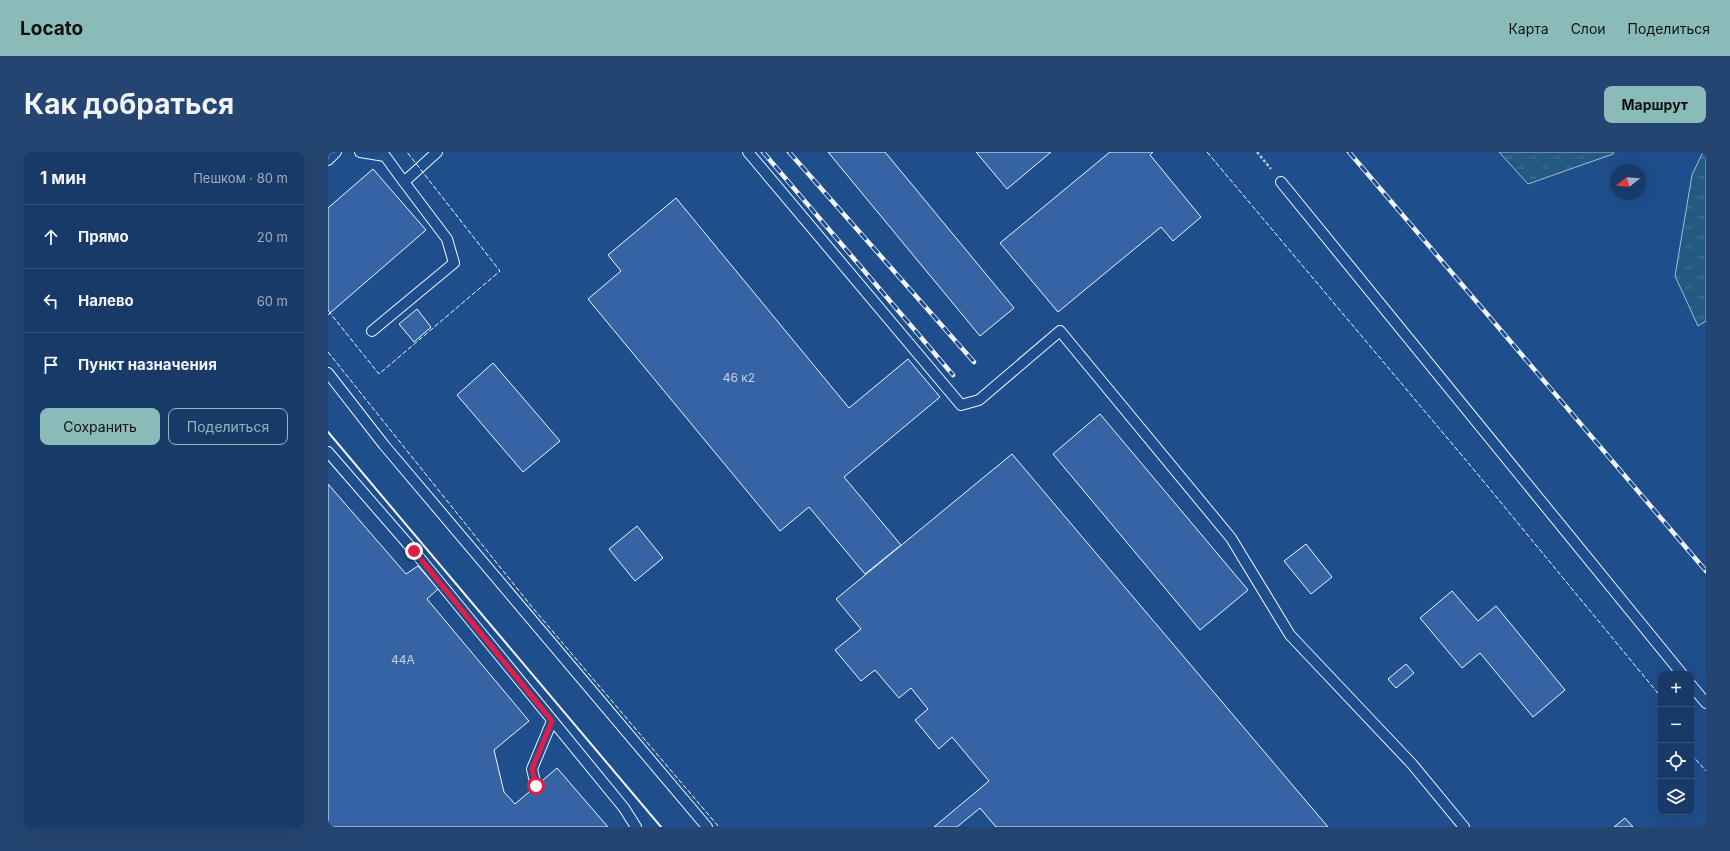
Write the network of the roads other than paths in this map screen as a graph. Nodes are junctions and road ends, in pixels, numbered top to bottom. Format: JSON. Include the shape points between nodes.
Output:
{"nodes":[{"id":1,"x":336,"y":152,"type":"edge"},
{"id":2,"x":360,"y":152,"type":"edge"},
{"id":3,"x":437,"y":152,"type":"edge"},
{"id":4,"x":748,"y":152,"type":"edge"},
{"id":5,"x":328,"y":160,"type":"edge"},
{"id":6,"x":404,"y":182,"type":"junction"},
{"id":7,"x":1281,"y":182,"type":"road end"},
{"id":8,"x":372,"y":331,"type":"dead end"},
{"id":9,"x":328,"y":373,"type":"edge"},
{"id":10,"x":328,"y":452,"type":"edge"},
{"id":11,"x":1680,"y":671,"type":"edge"},
{"id":12,"x":1694,"y":689,"type":"edge"},
{"id":13,"x":1706,"y":703,"type":"edge"},
{"id":14,"x":552,"y":721,"type":"junction"},
{"id":15,"x":536,"y":786,"type":"dead end"},
{"id":16,"x":636,"y":827,"type":"edge"},
{"id":17,"x":707,"y":827,"type":"edge"},
{"id":18,"x":1464,"y":827,"type":"edge"}],
"edges":[{"from":1,"to":5,"type":"lane"},
{"from":2,"to":6,"type":"lane","via":[[385,156]]},
{"from":3,"to":6,"type":"lane"},
{"from":4,"to":18,"type":"lane","via":[[962,406],[979,400],[1060,331],[1231,538],[1290,635],[1412,764]]},
{"from":6,"to":8,"type":"lane","via":[[447,238],[454,263]]},
{"from":7,"to":11,"type":"lane"},
{"from":9,"to":17,"type":"lane","via":[[384,444]]},
{"from":10,"to":14,"type":"lane","via":[[414,551]]},
{"from":12,"to":13,"type":"lane"},
{"from":14,"to":15,"type":"lane","via":[[532,769]]},
{"from":14,"to":16,"type":"lane","via":[[624,808]]}]}
